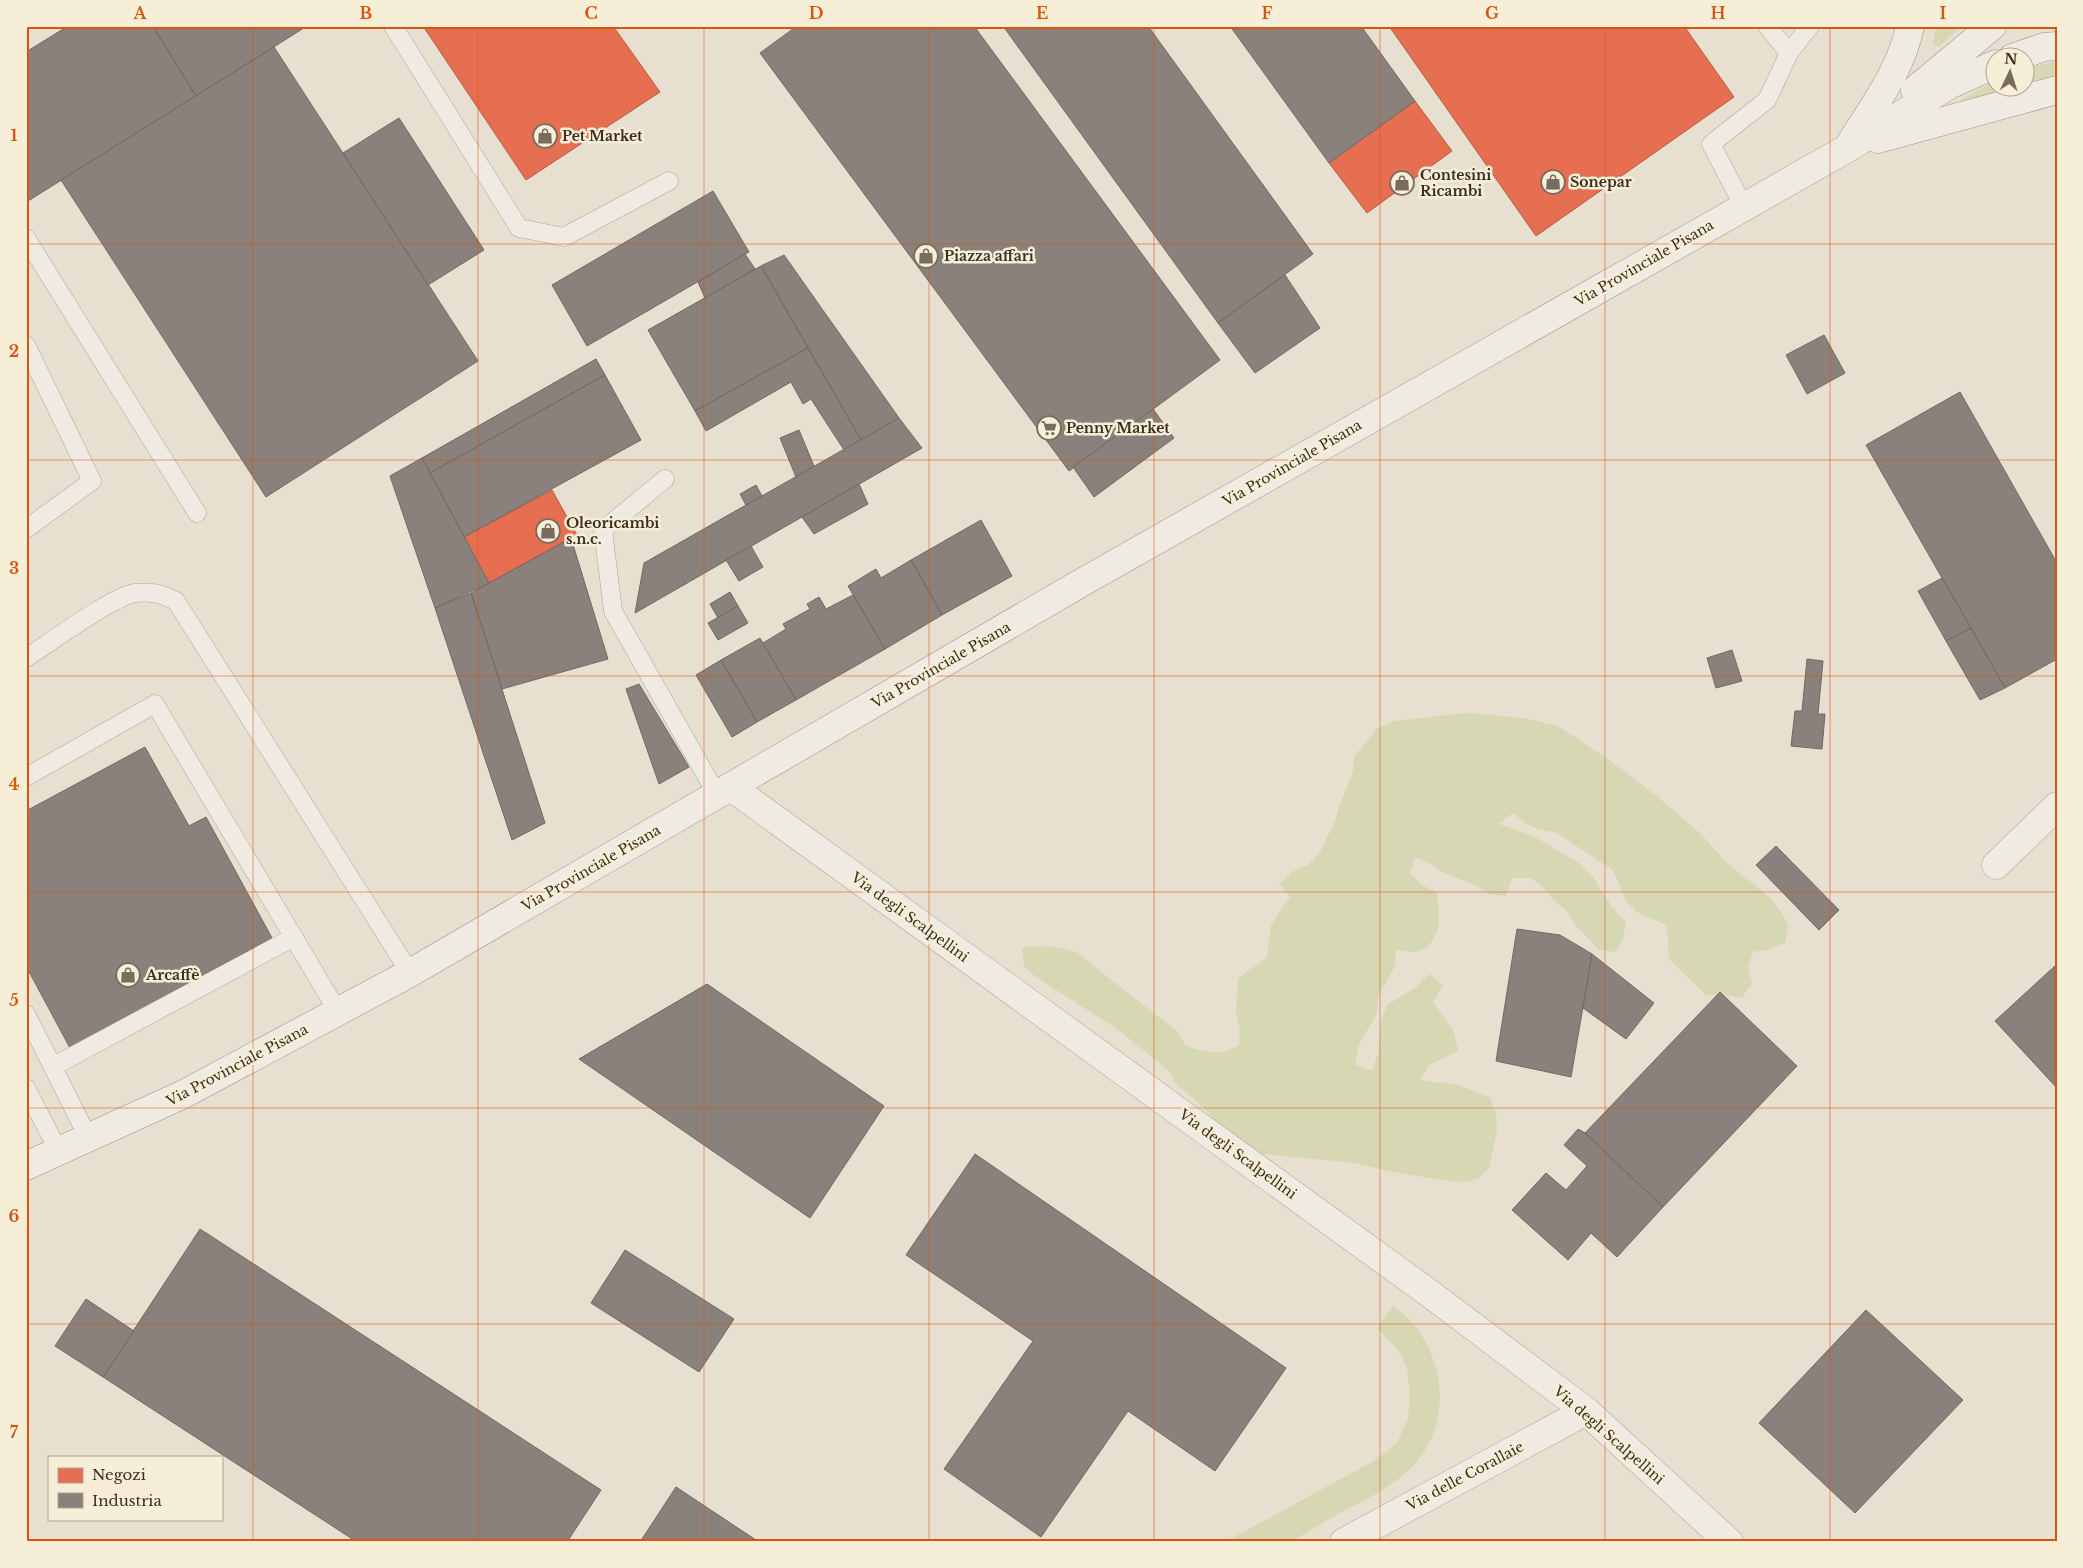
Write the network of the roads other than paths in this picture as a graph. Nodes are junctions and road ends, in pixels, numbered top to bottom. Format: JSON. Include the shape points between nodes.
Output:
{"nodes":[{"id":1,"x":393,"y":26,"type":"edge"},
{"id":2,"x":1767,"y":26,"type":"edge"},
{"id":3,"x":1810,"y":26,"type":"edge"},
{"id":4,"x":1910,"y":26,"type":"edge"},
{"id":5,"x":1992,"y":26,"type":"edge"},
{"id":6,"x":2057,"y":46,"type":"edge"},
{"id":7,"x":2036,"y":50,"type":"edge"},
{"id":8,"x":1789,"y":53,"type":"junction"},
{"id":9,"x":1986,"y":68,"type":"edge"},
{"id":10,"x":2052,"y":93,"type":"edge"},
{"id":11,"x":1848,"y":148,"type":"junction"},
{"id":12,"x":669,"y":181,"type":"dead end"},
{"id":13,"x":1744,"y":207,"type":"junction"},
{"id":14,"x":26,"y":238,"type":"edge"},
{"id":15,"x":26,"y":345,"type":"edge"},
{"id":16,"x":665,"y":479,"type":"dead end"},
{"id":17,"x":197,"y":513,"type":"dead end"},
{"id":18,"x":26,"y":529,"type":"edge"},
{"id":19,"x":26,"y":658,"type":"edge"},
{"id":20,"x":26,"y":777,"type":"edge"},
{"id":21,"x":724,"y":791,"type":"junction"},
{"id":22,"x":2057,"y":806,"type":"edge"},
{"id":23,"x":1996,"y":864,"type":"dead end"},
{"id":24,"x":294,"y":937,"type":"junction"},
{"id":25,"x":410,"y":972,"type":"junction"},
{"id":26,"x":338,"y":1012,"type":"junction"},
{"id":27,"x":26,"y":1014,"type":"edge"},
{"id":28,"x":54,"y":1066,"type":"junction"},
{"id":29,"x":26,"y":1088,"type":"edge"},
{"id":30,"x":89,"y":1138,"type":"junction"},
{"id":31,"x":59,"y":1152,"type":"junction"},
{"id":32,"x":26,"y":1166,"type":"edge"},
{"id":33,"x":1586,"y":1411,"type":"junction"},
{"id":34,"x":1344,"y":1542,"type":"edge"},
{"id":35,"x":1729,"y":1542,"type":"edge"}],
"edges":[{"from":1,"to":12,"type":"lane","via":[[518,228],[564,237]]},
{"from":2,"to":8,"type":"lane"},
{"from":3,"to":8,"type":"lane"},
{"from":4,"to":11,"type":"street","name":"Via Provinciale Pisana","via":[[1892,74]]},
{"from":5,"to":11,"type":"street","name":"Via Provinciale Pisana"},
{"from":6,"to":7,"type":"street"},
{"from":8,"to":13,"type":"lane","via":[[1767,100],[1711,144]]},
{"from":9,"to":11,"type":"street","name":"Via Provinciale Pisana","via":[[1949,85]]},
{"from":10,"to":11,"type":"street","name":"Via Provinciale Pisana"},
{"from":11,"to":13,"type":"street","name":"Via Provinciale Pisana"},
{"from":13,"to":21,"type":"street","name":"Via Provinciale Pisana","via":[[1073,588]]},
{"from":14,"to":17,"type":"lane"},
{"from":15,"to":18,"type":"lane","via":[[92,481]]},
{"from":16,"to":21,"type":"lane","via":[[603,530],[613,611]]},
{"from":19,"to":25,"type":"lane","via":[[112,603],[134,593],[158,592],[176,601]]},
{"from":20,"to":24,"type":"lane","via":[[155,704]]},
{"from":21,"to":25,"type":"street","name":"Via Provinciale Pisana"},
{"from":21,"to":33,"type":"street","name":"Via degli Scalpellini","via":[[1386,1261]]},
{"from":22,"to":23,"type":"street"},
{"from":24,"to":26,"type":"lane"},
{"from":24,"to":28,"type":"lane"},
{"from":25,"to":26,"type":"street","name":"Via Provinciale Pisana"},
{"from":26,"to":30,"type":"street","name":"Via Provinciale Pisana","via":[[184,1094]]},
{"from":27,"to":28,"type":"lane"},
{"from":28,"to":30,"type":"lane"},
{"from":29,"to":31,"type":"lane"},
{"from":30,"to":31,"type":"street","name":"Via Provinciale Pisana"},
{"from":31,"to":32,"type":"street","name":"Via Provinciale Pisana"},
{"from":33,"to":34,"type":"street","name":"Via delle Corallaie"},
{"from":33,"to":35,"type":"street","name":"Via degli Scalpellini"}]}
